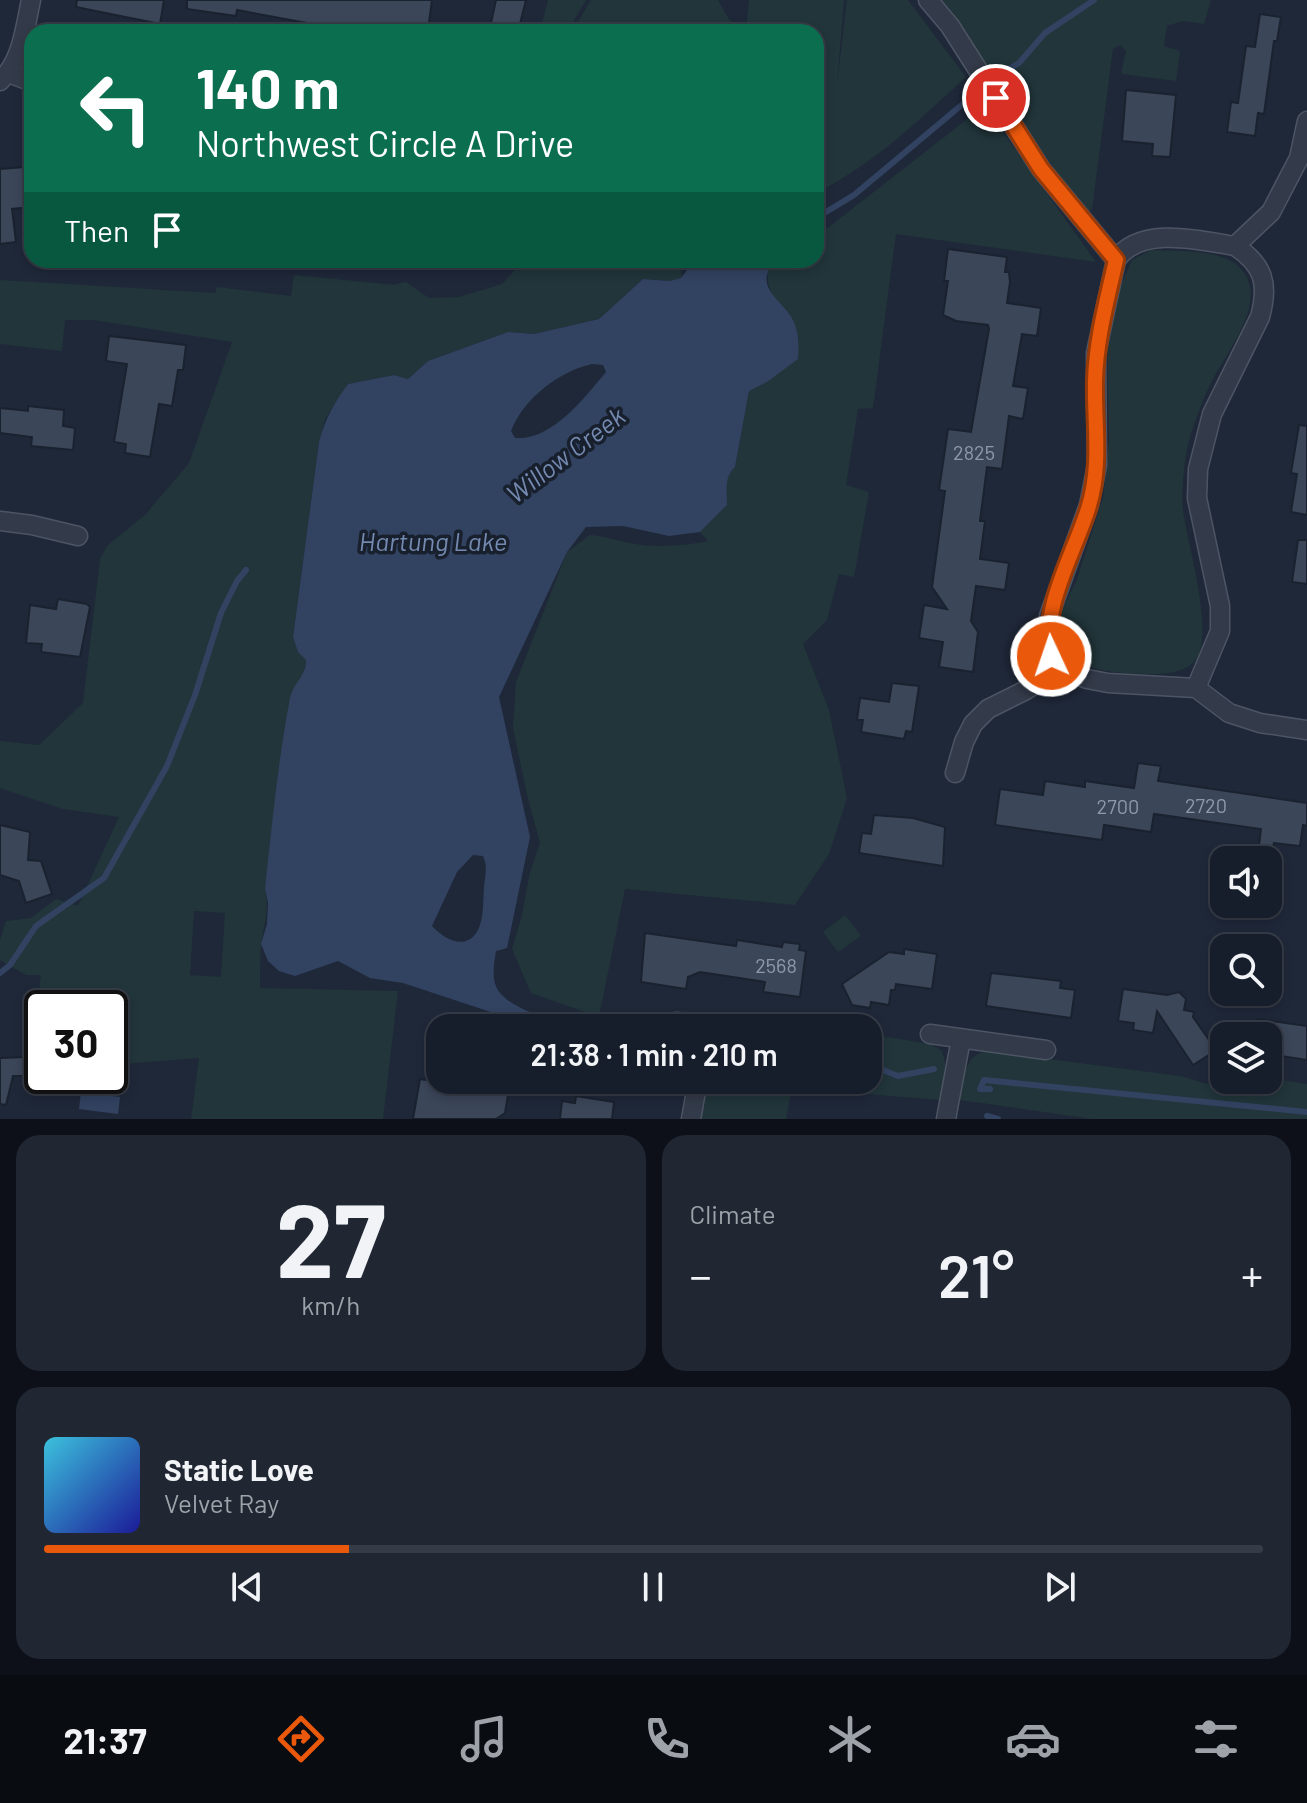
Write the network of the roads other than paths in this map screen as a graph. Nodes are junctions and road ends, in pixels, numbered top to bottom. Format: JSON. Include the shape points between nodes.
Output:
{"nodes":[{"id":1,"x":31,"y":0,"type":"edge"},
{"id":2,"x":928,"y":0,"type":"edge"},
{"id":3,"x":25,"y":24,"type":"edge"},
{"id":4,"x":24,"y":29,"type":"edge"},
{"id":5,"x":5,"y":77,"type":"edge"},
{"id":6,"x":1307,"y":121,"type":"edge"},
{"id":7,"x":1235,"y":246,"type":"junction"},
{"id":8,"x":1116,"y":260,"type":"junction"},
{"id":9,"x":0,"y":521,"type":"edge"},
{"id":10,"x":78,"y":536,"type":"dead end"},
{"id":11,"x":1060,"y":668,"type":"junction"},
{"id":12,"x":1196,"y":688,"type":"junction"},
{"id":13,"x":1307,"y":730,"type":"edge"},
{"id":14,"x":955,"y":773,"type":"dead end"},
{"id":15,"x":930,"y":1034,"type":"dead end"},
{"id":16,"x":961,"y":1039,"type":"junction"},
{"id":17,"x":1046,"y":1050,"type":"dead end"},
{"id":18,"x":695,"y":1094,"type":"edge"},
{"id":19,"x":691,"y":1119,"type":"edge"},
{"id":20,"x":946,"y":1119,"type":"edge"}],
"edges":[{"from":1,"to":3,"type":"street"},
{"from":2,"to":8,"type":"street","via":[[1041,169]]},
{"from":4,"to":5,"type":"street"},
{"from":6,"to":7,"type":"street","via":[[1299,158],[1271,212]]},
{"from":7,"to":8,"type":"street","via":[[1153,237],[1124,249]]},
{"from":7,"to":12,"type":"street","via":[[1260,269],[1264,302],[1212,414],[1198,469],[1197,498],[1220,606],[1220,631]]},
{"from":8,"to":11,"type":"street","via":[[1096,353],[1097,465],[1089,505],[1049,616],[1047,638]]},
{"from":9,"to":10,"type":"street"},
{"from":11,"to":12,"type":"street","via":[[1108,683]]},
{"from":11,"to":14,"type":"street","via":[[988,709],[973,724]]},
{"from":12,"to":13,"type":"street","via":[[1229,713]]},
{"from":15,"to":16,"type":"street"},
{"from":16,"to":17,"type":"street"},
{"from":16,"to":20,"type":"street"},
{"from":18,"to":19,"type":"street"}]}
